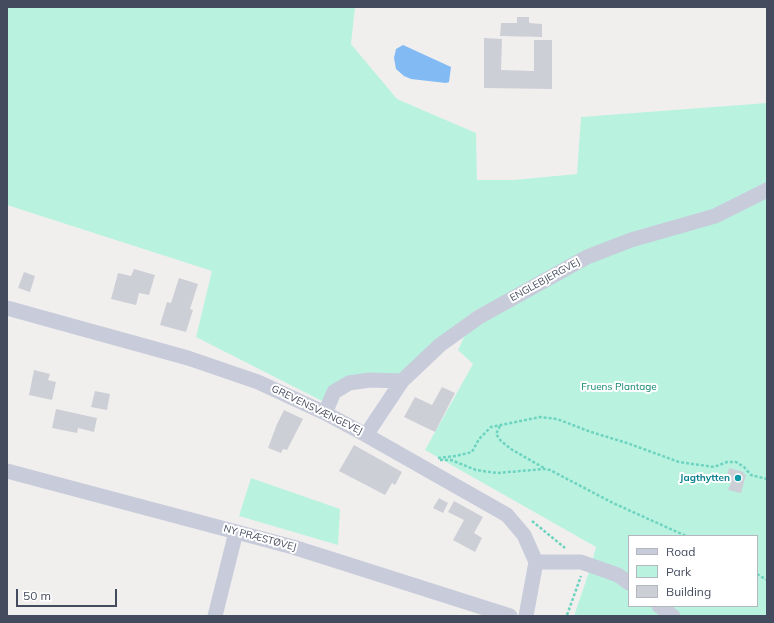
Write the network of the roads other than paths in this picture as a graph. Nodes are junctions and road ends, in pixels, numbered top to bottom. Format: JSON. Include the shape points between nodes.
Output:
{"nodes":[{"id":1,"x":767,"y":190,"type":"edge"},
{"id":2,"x":7,"y":308,"type":"edge"},
{"id":3,"x":402,"y":381,"type":"junction"},
{"id":4,"x":324,"y":412,"type":"junction"},
{"id":5,"x":366,"y":434,"type":"junction"},
{"id":6,"x":7,"y":471,"type":"edge"},
{"id":7,"x":236,"y":532,"type":"junction"},
{"id":8,"x":536,"y":562,"type":"junction"},
{"id":9,"x":628,"y":583,"type":"edge"},
{"id":10,"x":660,"y":607,"type":"edge"},
{"id":11,"x":215,"y":616,"type":"edge"},
{"id":12,"x":510,"y":616,"type":"edge"},
{"id":13,"x":526,"y":616,"type":"edge"},
{"id":14,"x":673,"y":616,"type":"edge"}],
"edges":[{"from":1,"to":3,"type":"street","name":"ENGLEBJERGVEJ","via":[[715,216],[631,240],[587,257],[478,317],[440,345]]},
{"from":2,"to":4,"type":"street","name":"GREVENSVÆNGEVEJ","via":[[195,360],[258,382]]},
{"from":3,"to":4,"type":"street","via":[[370,380],[348,383],[334,392]]},
{"from":3,"to":5,"type":"street","name":"ENGLEBJERGVEJ"},
{"from":4,"to":5,"type":"street","name":"GREVENSVÆNGEVEJ"},
{"from":5,"to":8,"type":"street","name":"GREVENSVÆNGEVEJ","via":[[507,515],[524,535]]},
{"from":6,"to":7,"type":"street","name":"NY PRÆSTØVEJ"},
{"from":7,"to":11,"type":"street"},
{"from":7,"to":12,"type":"street","name":"NY PRÆSTØVEJ","via":[[293,547]]},
{"from":8,"to":9,"type":"street","via":[[581,562],[618,575]]},
{"from":8,"to":13,"type":"street"},
{"from":10,"to":14,"type":"street"}]}
